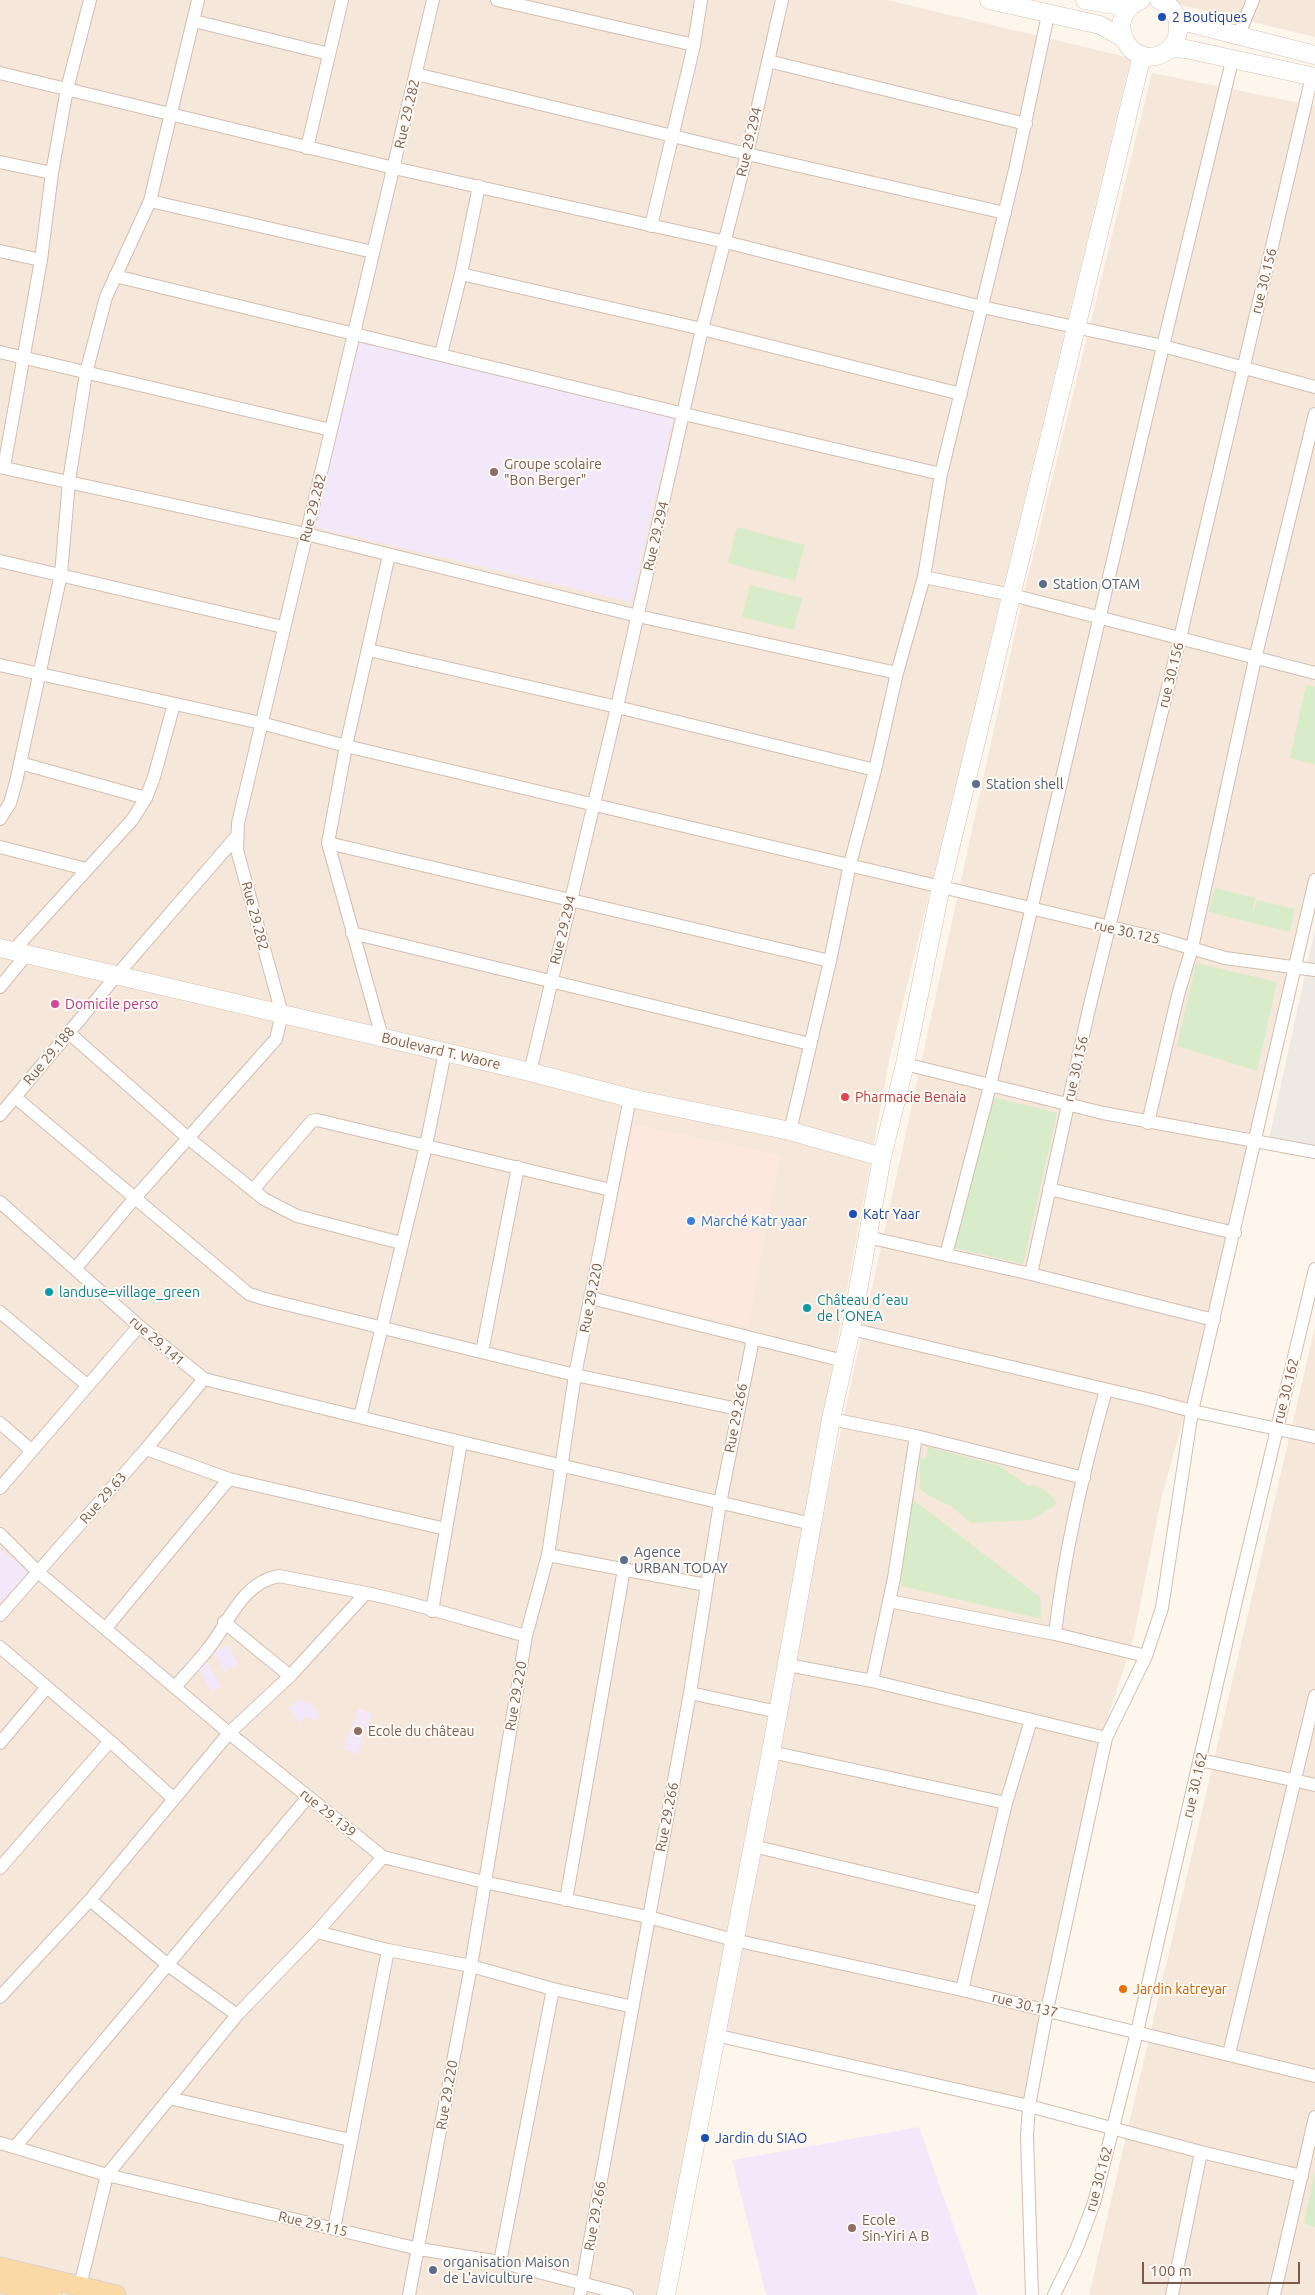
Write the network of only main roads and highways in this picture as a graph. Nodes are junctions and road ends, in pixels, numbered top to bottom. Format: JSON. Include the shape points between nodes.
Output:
{"nodes":[{"id":1,"x":0,"y":2267,"type":"edge"},
{"id":2,"x":0,"y":2283,"type":"edge"},
{"id":3,"x":52,"y":2295,"type":"edge"},
{"id":4,"x":116,"y":2295,"type":"edge"}],
"edges":[{"from":1,"to":4,"type":"main road"},
{"from":2,"to":3,"type":"main road"}]}
